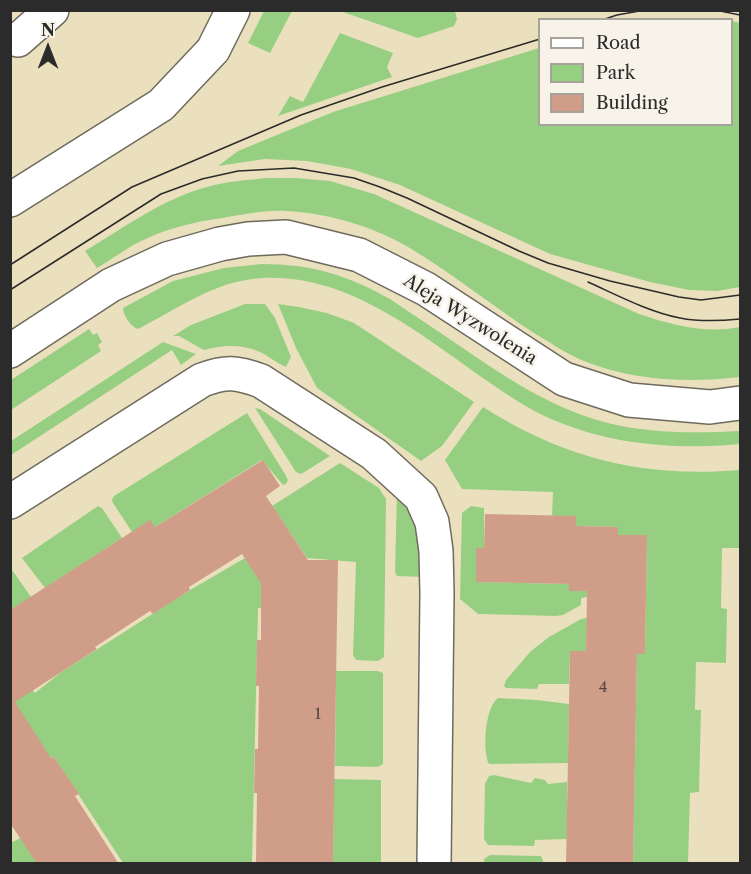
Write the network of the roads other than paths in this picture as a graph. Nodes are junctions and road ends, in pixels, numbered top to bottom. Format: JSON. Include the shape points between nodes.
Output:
{"nodes":[{"id":1,"x":52,"y":10,"type":"edge"},
{"id":2,"x":233,"y":10,"type":"edge"},
{"id":3,"x":18,"y":40,"type":"dead end"},
{"id":4,"x":10,"y":200,"type":"edge"},
{"id":5,"x":10,"y":351,"type":"edge"},
{"id":6,"x":741,"y":403,"type":"edge"},
{"id":7,"x":10,"y":502,"type":"edge"},
{"id":8,"x":434,"y":864,"type":"edge"}],
"edges":[{"from":1,"to":3,"type":"main road"},
{"from":2,"to":4,"type":"main road","via":[[213,50],[161,105]]},
{"from":5,"to":6,"type":"main road","name":"Aleja Wyzwolenia","via":[[111,285],[167,259],[248,239],[286,237],[359,255],[416,284],[564,379],[629,400],[710,407]]},
{"from":7,"to":8,"type":"main road","via":[[202,380],[221,373],[243,374],[261,381],[374,454],[421,497],[432,522],[436,551]]}]}
